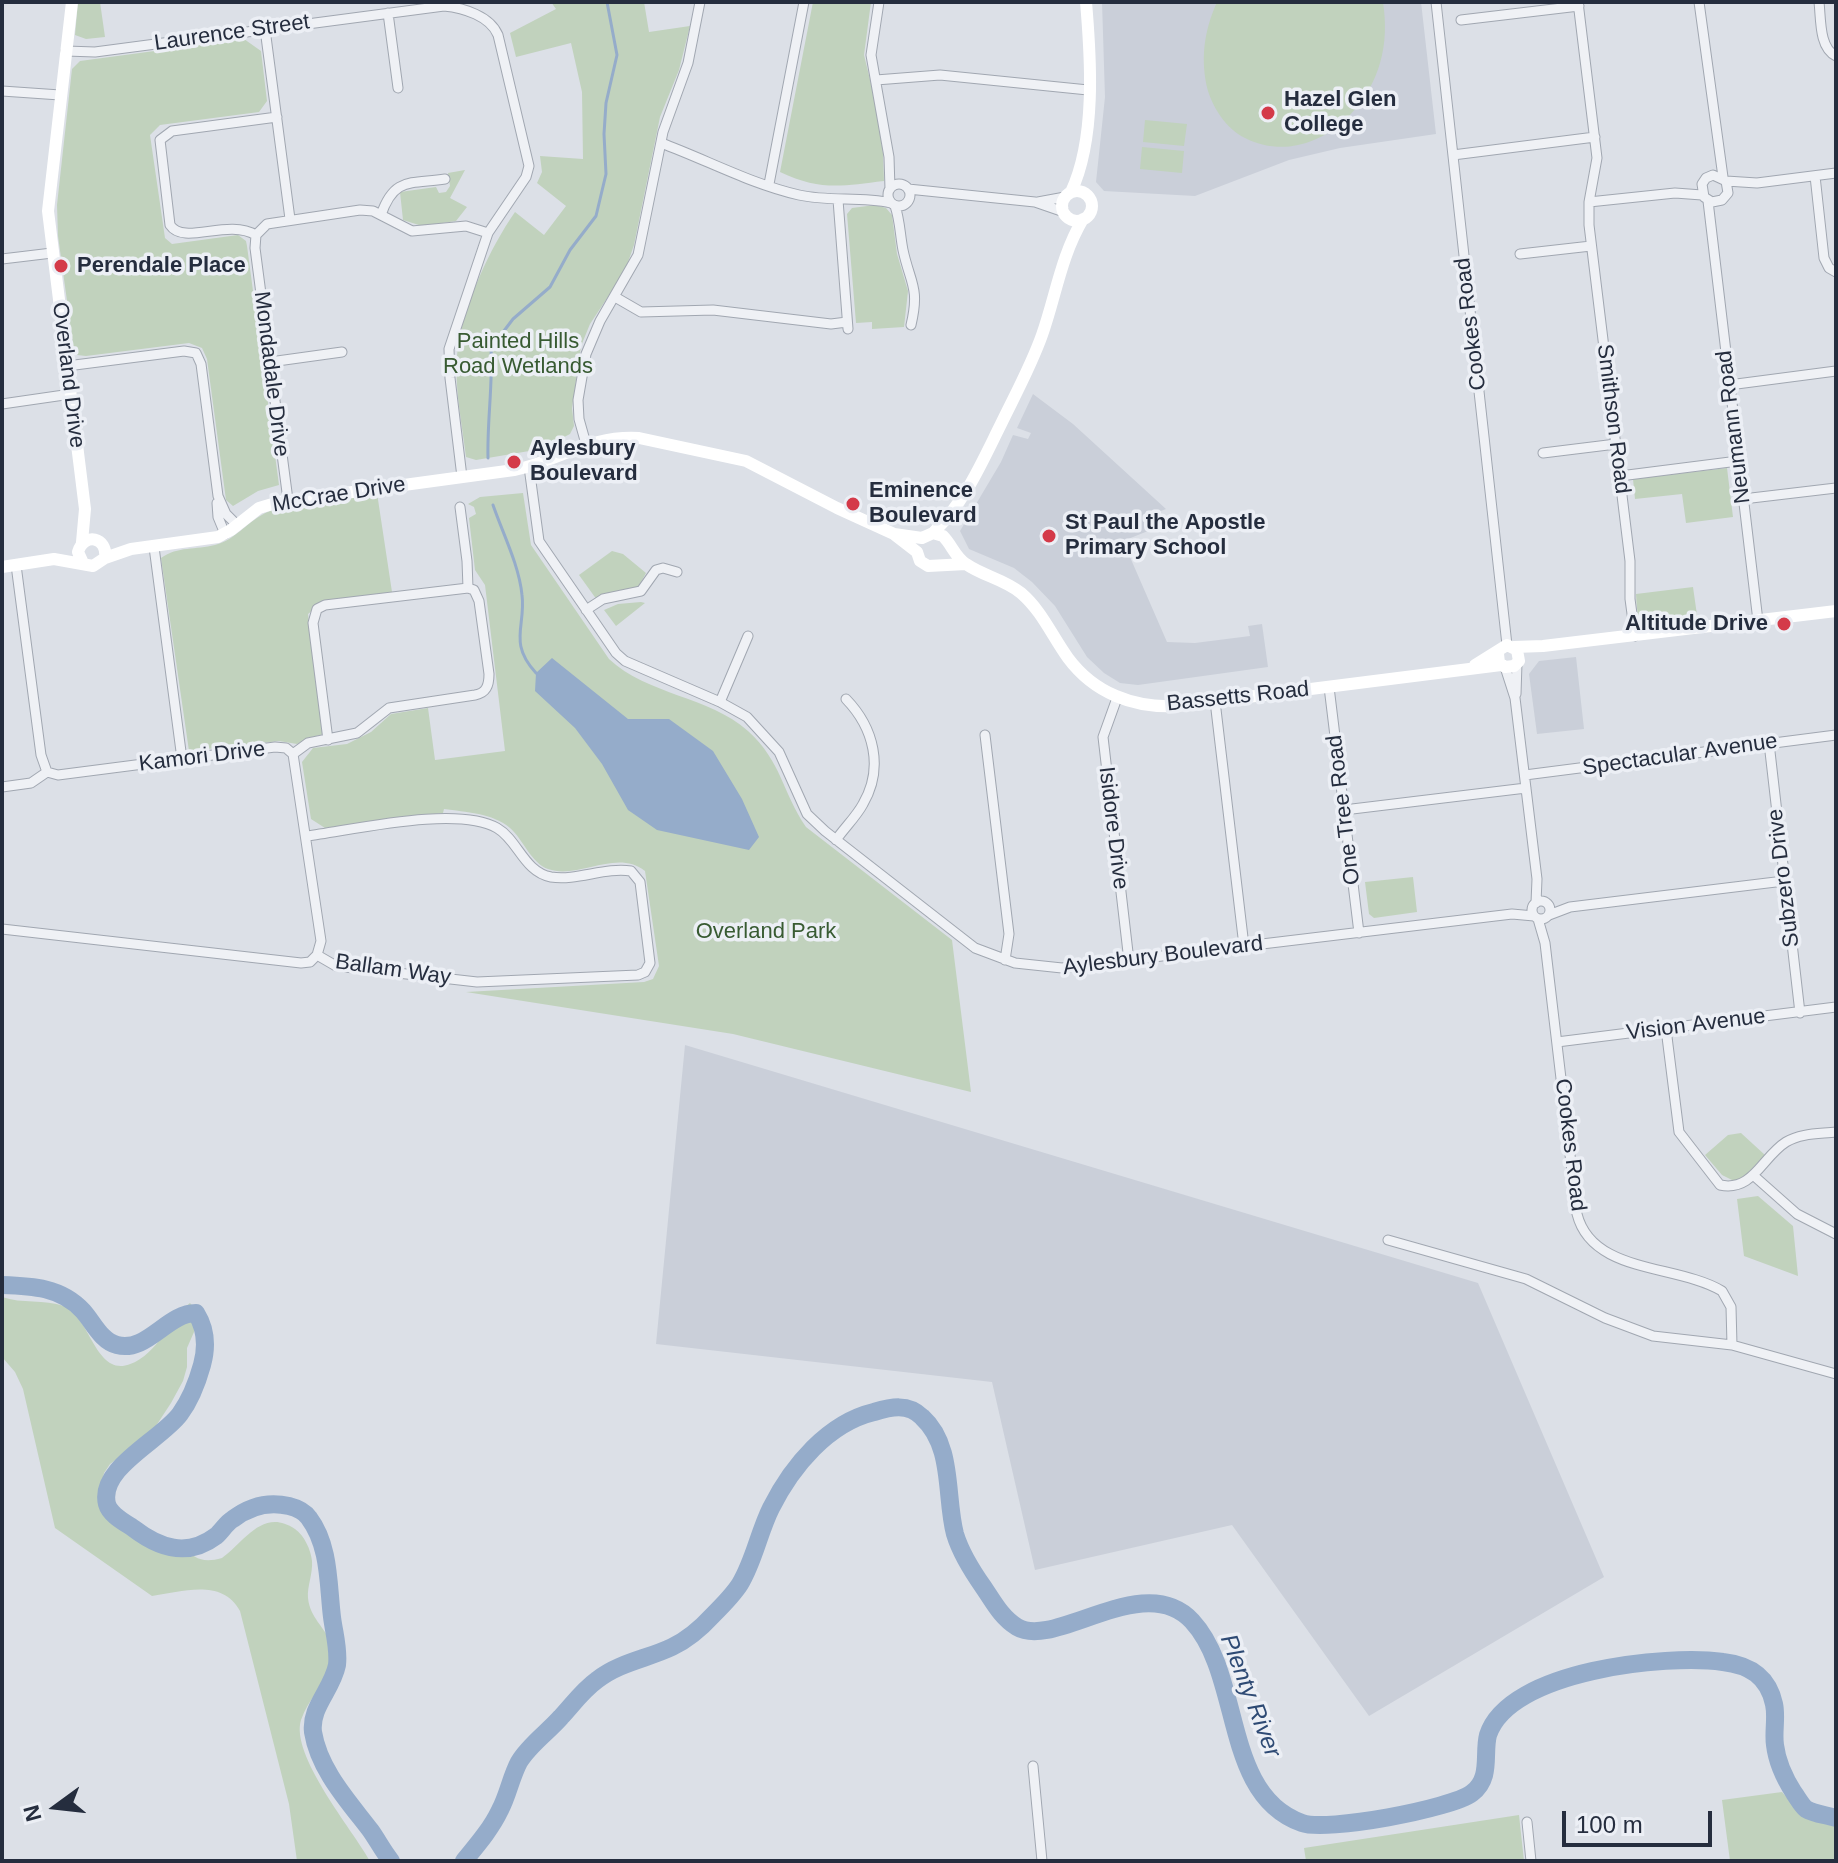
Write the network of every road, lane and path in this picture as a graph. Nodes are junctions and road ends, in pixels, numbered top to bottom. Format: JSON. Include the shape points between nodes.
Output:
{"nodes":[{"id":1,"x":72,"y":2,"type":"edge"},
{"id":2,"x":700,"y":2,"type":"edge"},
{"id":3,"x":804,"y":2,"type":"edge"},
{"id":4,"x":879,"y":2,"type":"edge"},
{"id":5,"x":1086,"y":2,"type":"edge"},
{"id":6,"x":1436,"y":2,"type":"edge"},
{"id":7,"x":1699,"y":2,"type":"edge"},
{"id":8,"x":1819,"y":2,"type":"edge"},
{"id":9,"x":1578,"y":4,"type":"edge"},
{"id":10,"x":388,"y":13,"type":"junction"},
{"id":11,"x":1461,"y":20,"type":"dead end"},
{"id":12,"x":265,"y":29,"type":"junction"},
{"id":13,"x":66,"y":51,"type":"junction"},
{"id":14,"x":1833,"y":54,"type":"edge"},
{"id":15,"x":876,"y":80,"type":"junction"},
{"id":16,"x":398,"y":88,"type":"dead end"},
{"id":17,"x":1088,"y":90,"type":"junction"},
{"id":18,"x":2,"y":91,"type":"edge"},
{"id":19,"x":60,"y":95,"type":"junction"},
{"id":20,"x":277,"y":117,"type":"junction"},
{"id":21,"x":1595,"y":137,"type":"junction"},
{"id":22,"x":661,"y":143,"type":"junction"},
{"id":23,"x":1716,"y":145,"type":"junction"},
{"id":24,"x":1453,"y":155,"type":"junction"},
{"id":25,"x":889,"y":157,"type":"junction"},
{"id":26,"x":1083,"y":162,"type":"junction"},
{"id":27,"x":1836,"y":173,"type":"edge"},
{"id":28,"x":1815,"y":176,"type":"junction"},
{"id":29,"x":1706,"y":178,"type":"junction"},
{"id":30,"x":445,"y":179,"type":"dead end"},
{"id":31,"x":1724,"y":179,"type":"junction"},
{"id":32,"x":1757,"y":183,"type":"junction"},
{"id":33,"x":769,"y":184,"type":"junction"},
{"id":34,"x":904,"y":186,"type":"junction"},
{"id":35,"x":889,"y":190,"type":"junction"},
{"id":36,"x":933,"y":193,"type":"junction"},
{"id":37,"x":1675,"y":193,"type":"junction"},
{"id":38,"x":1068,"y":194,"type":"junction"},
{"id":39,"x":1087,"y":195,"type":"junction"},
{"id":40,"x":867,"y":198,"type":"junction"},
{"id":41,"x":1705,"y":198,"type":"junction"},
{"id":42,"x":1723,"y":199,"type":"junction"},
{"id":43,"x":838,"y":200,"type":"junction"},
{"id":44,"x":908,"y":202,"type":"junction"},
{"id":45,"x":1035,"y":202,"type":"junction"},
{"id":46,"x":1589,"y":202,"type":"junction"},
{"id":47,"x":893,"y":204,"type":"junction"},
{"id":48,"x":381,"y":215,"type":"junction"},
{"id":49,"x":1066,"y":215,"type":"junction"},
{"id":50,"x":290,"y":219,"type":"junction"},
{"id":51,"x":1083,"y":219,"type":"junction"},
{"id":52,"x":488,"y":233,"type":"junction"},
{"id":53,"x":902,"y":233,"type":"junction"},
{"id":54,"x":1712,"y":233,"type":"junction"},
{"id":55,"x":256,"y":235,"type":"junction"},
{"id":56,"x":1068,"y":244,"type":"junction"},
{"id":57,"x":1591,"y":246,"type":"junction"},
{"id":58,"x":52,"y":253,"type":"junction"},
{"id":59,"x":1520,"y":254,"type":"dead end"},
{"id":60,"x":2,"y":259,"type":"edge"},
{"id":61,"x":1836,"y":272,"type":"edge"},
{"id":62,"x":615,"y":297,"type":"junction"},
{"id":63,"x":911,"y":325,"type":"dead end"},
{"id":64,"x":342,"y":352,"type":"dead end"},
{"id":65,"x":270,"y":362,"type":"junction"},
{"id":66,"x":67,"y":366,"type":"junction"},
{"id":67,"x":1836,"y":371,"type":"edge"},
{"id":68,"x":1729,"y":385,"type":"junction"},
{"id":69,"x":71,"y":394,"type":"junction"},
{"id":70,"x":2,"y":404,"type":"edge"},
{"id":71,"x":586,"y":444,"type":"junction"},
{"id":72,"x":1616,"y":444,"type":"junction"},
{"id":73,"x":1543,"y":453,"type":"dead end"},
{"id":74,"x":1738,"y":461,"type":"junction"},
{"id":75,"x":529,"y":467,"type":"junction"},
{"id":76,"x":1620,"y":476,"type":"junction"},
{"id":77,"x":462,"y":477,"type":"junction"},
{"id":78,"x":1836,"y":488,"type":"edge"},
{"id":79,"x":218,"y":496,"type":"junction"},
{"id":80,"x":1743,"y":499,"type":"junction"},
{"id":81,"x":288,"y":500,"type":"junction"},
{"id":82,"x":460,"y":507,"type":"dead end"},
{"id":83,"x":85,"y":509,"type":"junction"},
{"id":84,"x":953,"y":514,"type":"junction"},
{"id":85,"x":237,"y":525,"type":"junction"},
{"id":86,"x":225,"y":534,"type":"junction"},
{"id":87,"x":894,"y":534,"type":"junction"},
{"id":88,"x":928,"y":536,"type":"junction"},
{"id":89,"x":101,"y":542,"type":"junction"},
{"id":90,"x":82,"y":543,"type":"junction"},
{"id":91,"x":949,"y":545,"type":"junction"},
{"id":92,"x":154,"y":547,"type":"junction"},
{"id":93,"x":131,"y":549,"type":"junction"},
{"id":94,"x":917,"y":552,"type":"junction"},
{"id":95,"x":105,"y":558,"type":"junction"},
{"id":96,"x":54,"y":559,"type":"junction"},
{"id":97,"x":83,"y":563,"type":"junction"},
{"id":98,"x":966,"y":564,"type":"junction"},
{"id":99,"x":16,"y":565,"type":"junction"},
{"id":100,"x":942,"y":565,"type":"junction"},
{"id":101,"x":2,"y":567,"type":"edge"},
{"id":102,"x":677,"y":572,"type":"dead end"},
{"id":103,"x":468,"y":588,"type":"junction"},
{"id":104,"x":586,"y":610,"type":"junction"},
{"id":105,"x":1836,"y":611,"type":"edge"},
{"id":106,"x":1758,"y":621,"type":"junction"},
{"id":107,"x":748,"y":636,"type":"dead end"},
{"id":108,"x":1635,"y":636,"type":"junction"},
{"id":109,"x":1509,"y":658,"type":"junction"},
{"id":110,"x":1329,"y":687,"type":"junction"},
{"id":111,"x":1117,"y":698,"type":"junction"},
{"id":112,"x":846,"y":699,"type":"dead end"},
{"id":113,"x":1215,"y":701,"type":"junction"},
{"id":114,"x":720,"y":702,"type":"junction"},
{"id":115,"x":985,"y":735,"type":"dead end"},
{"id":116,"x":1836,"y":735,"type":"edge"},
{"id":117,"x":328,"y":740,"type":"junction"},
{"id":118,"x":1769,"y":743,"type":"junction"},
{"id":119,"x":293,"y":754,"type":"junction"},
{"id":120,"x":182,"y":759,"type":"junction"},
{"id":121,"x":47,"y":772,"type":"junction"},
{"id":122,"x":1525,"y":775,"type":"junction"},
{"id":123,"x":2,"y":787,"type":"edge"},
{"id":124,"x":1526,"y":788,"type":"junction"},
{"id":125,"x":1344,"y":810,"type":"junction"},
{"id":126,"x":307,"y":836,"type":"junction"},
{"id":127,"x":836,"y":840,"type":"junction"},
{"id":128,"x":1784,"y":881,"type":"junction"},
{"id":129,"x":1541,"y":911,"type":"junction"},
{"id":130,"x":2,"y":929,"type":"edge"},
{"id":131,"x":1359,"y":933,"type":"junction"},
{"id":132,"x":1244,"y":946,"type":"junction"},
{"id":133,"x":317,"y":955,"type":"junction"},
{"id":134,"x":1005,"y":960,"type":"junction"},
{"id":135,"x":1129,"y":961,"type":"junction"},
{"id":136,"x":1836,"y":1007,"type":"edge"},
{"id":137,"x":1800,"y":1013,"type":"junction"},
{"id":138,"x":1666,"y":1029,"type":"junction"},
{"id":139,"x":1557,"y":1042,"type":"junction"},
{"id":140,"x":1836,"y":1132,"type":"edge"},
{"id":141,"x":1753,"y":1175,"type":"junction"},
{"id":142,"x":1836,"y":1234,"type":"edge"},
{"id":143,"x":1388,"y":1240,"type":"dead end"},
{"id":144,"x":1732,"y":1345,"type":"junction"},
{"id":145,"x":1836,"y":1374,"type":"edge"},
{"id":146,"x":1033,"y":1766,"type":"dead end"},
{"id":147,"x":1527,"y":1822,"type":"dead end"},
{"id":148,"x":1042,"y":1861,"type":"edge"},
{"id":149,"x":1531,"y":1861,"type":"edge"}],
"edges":[{"from":1,"to":13,"type":"street","name":"Overland Drive"},
{"from":2,"to":22,"type":"street","via":[[688,63]]},
{"from":3,"to":33,"type":"street"},
{"from":4,"to":15,"type":"street","via":[[871,55]]},
{"from":5,"to":17,"type":"street"},
{"from":6,"to":24,"type":"street","name":"Cookes Road"},
{"from":7,"to":23,"type":"street"},
{"from":8,"to":14,"type":"street","via":[[1824,40]]},
{"from":9,"to":11,"type":"street"},
{"from":9,"to":21,"type":"street","name":"Smithson Road"},
{"from":10,"to":12,"type":"street","name":"Laurence Street"},
{"from":10,"to":16,"type":"street"},
{"from":10,"to":52,"type":"street","name":"Laurence Street","via":[[452,7],[495,28],[529,166]]},
{"from":12,"to":13,"type":"street","name":"Laurence Street","via":[[95,52]]},
{"from":12,"to":20,"type":"street"},
{"from":13,"to":19,"type":"street","name":"Overland Drive"},
{"from":15,"to":17,"type":"street","via":[[940,75]]},
{"from":15,"to":25,"type":"street"},
{"from":17,"to":26,"type":"street"},
{"from":18,"to":19,"type":"street"},
{"from":19,"to":58,"type":"street","name":"Overland Drive","via":[[49,192]]},
{"from":20,"to":50,"type":"street"},
{"from":20,"to":55,"type":"street","via":[[172,131],[160,140],[174,231],[234,227]]},
{"from":21,"to":24,"type":"street"},
{"from":21,"to":46,"type":"street","name":"Smithson Road"},
{"from":22,"to":33,"type":"street"},
{"from":22,"to":62,"type":"street","via":[[638,255]]},
{"from":23,"to":29,"type":"street"},
{"from":23,"to":31,"type":"street"},
{"from":24,"to":109,"type":"street","name":"Cookes Road"},
{"from":25,"to":34,"type":"street"},
{"from":25,"to":35,"type":"street"},
{"from":26,"to":38,"type":"street"},
{"from":26,"to":39,"type":"street"},
{"from":27,"to":28,"type":"street"},
{"from":28,"to":32,"type":"street"},
{"from":28,"to":61,"type":"street","via":[[1824,258]]},
{"from":29,"to":31,"type":"street"},
{"from":29,"to":37,"type":"street"},
{"from":29,"to":41,"type":"street","via":[[1701,187]]},
{"from":30,"to":48,"type":"street","via":[[396,187]]},
{"from":31,"to":32,"type":"street"},
{"from":31,"to":42,"type":"street","via":[[1729,189]]},
{"from":32,"to":42,"type":"street"},
{"from":33,"to":43,"type":"street","via":[[798,195]]},
{"from":34,"to":35,"type":"street"},
{"from":34,"to":36,"type":"street"},
{"from":34,"to":44,"type":"street"},
{"from":35,"to":40,"type":"street"},
{"from":35,"to":47,"type":"street"},
{"from":36,"to":44,"type":"street"},
{"from":36,"to":45,"type":"street"},
{"from":37,"to":41,"type":"street"},
{"from":37,"to":46,"type":"street"},
{"from":38,"to":39,"type":"street"},
{"from":38,"to":45,"type":"street"},
{"from":38,"to":49,"type":"street","via":[[1062,204]]},
{"from":39,"to":51,"type":"street","via":[[1092,207]]},
{"from":40,"to":43,"type":"street"},
{"from":40,"to":47,"type":"street"},
{"from":41,"to":42,"type":"street"},
{"from":41,"to":54,"type":"street","name":"Neumann Road"},
{"from":42,"to":54,"type":"street","name":"Neumann Road"},
{"from":43,"to":62,"type":"street","via":[[848,326],[713,310],[641,312]]},
{"from":44,"to":47,"type":"street"},
{"from":44,"to":53,"type":"street"},
{"from":45,"to":49,"type":"street"},
{"from":46,"to":57,"type":"street","name":"Smithson Road"},
{"from":47,"to":53,"type":"street"},
{"from":48,"to":50,"type":"street","via":[[360,210]]},
{"from":48,"to":52,"type":"street","via":[[412,231],[466,226]]},
{"from":49,"to":51,"type":"street"},
{"from":49,"to":56,"type":"street"},
{"from":50,"to":55,"type":"street","via":[[267,224]]},
{"from":51,"to":56,"type":"street"},
{"from":52,"to":77,"type":"street","name":"Laurence Street","via":[[449,349]]},
{"from":53,"to":63,"type":"street","via":[[914,286]]},
{"from":54,"to":68,"type":"street","name":"Neumann Road"},
{"from":55,"to":65,"type":"street","name":"Mondadale Drive"},
{"from":56,"to":84,"type":"street","via":[[1033,357]]},
{"from":57,"to":59,"type":"street"},
{"from":57,"to":72,"type":"street","name":"Smithson Road"},
{"from":58,"to":60,"type":"street"},
{"from":58,"to":66,"type":"street","name":"Overland Drive"},
{"from":62,"to":71,"type":"street","via":[[586,354],[578,400]]},
{"from":64,"to":65,"type":"street"},
{"from":65,"to":81,"type":"street","name":"Mondadale Drive"},
{"from":66,"to":69,"type":"street","name":"Overland Drive"},
{"from":66,"to":79,"type":"street","via":[[196,353]]},
{"from":67,"to":68,"type":"street"},
{"from":68,"to":74,"type":"street","name":"Neumann Road"},
{"from":69,"to":70,"type":"street"},
{"from":69,"to":83,"type":"street","name":"Overland Drive"},
{"from":71,"to":75,"type":"street","name":"Bassetts Road"},
{"from":71,"to":87,"type":"street","name":"Bassetts Road","via":[[639,438],[731,456]]},
{"from":72,"to":73,"type":"street"},
{"from":72,"to":76,"type":"street","name":"Smithson Road"},
{"from":74,"to":76,"type":"street"},
{"from":74,"to":80,"type":"street","name":"Neumann Road"},
{"from":75,"to":77,"type":"street","name":"Bassetts Road"},
{"from":75,"to":104,"type":"street","name":"Aylesbury Boulevard","via":[[539,541]]},
{"from":76,"to":108,"type":"street","name":"Smithson Road"},
{"from":77,"to":81,"type":"street","name":"McCrae Drive"},
{"from":78,"to":80,"type":"street"},
{"from":79,"to":85,"type":"street"},
{"from":79,"to":86,"type":"street"},
{"from":80,"to":106,"type":"street","name":"Neumann Road"},
{"from":81,"to":85,"type":"street","name":"McCrae Drive","via":[[259,508]]},
{"from":82,"to":103,"type":"street","name":"Kamori Drive"},
{"from":83,"to":89,"type":"street","name":"Overland Drive"},
{"from":83,"to":90,"type":"street","name":"Overland Drive"},
{"from":84,"to":88,"type":"street"},
{"from":84,"to":91,"type":"street"},
{"from":85,"to":86,"type":"street","name":"McCrae Drive"},
{"from":86,"to":92,"type":"street","name":"McCrae Drive"},
{"from":87,"to":88,"type":"street","name":"Bassetts Road"},
{"from":87,"to":94,"type":"street","name":"Bassetts Road"},
{"from":88,"to":91,"type":"street","name":"Bassetts Road"},
{"from":88,"to":94,"type":"street"},
{"from":89,"to":90,"type":"street","via":[[91,538]]},
{"from":89,"to":93,"type":"street","name":"McCrae Drive"},
{"from":89,"to":95,"type":"street"},
{"from":90,"to":96,"type":"street"},
{"from":90,"to":97,"type":"street","via":[[78,552]]},
{"from":91,"to":98,"type":"street","name":"Bassetts Road"},
{"from":91,"to":100,"type":"street","via":[[949,559]]},
{"from":92,"to":93,"type":"street","name":"McCrae Drive"},
{"from":92,"to":120,"type":"street"},
{"from":93,"to":95,"type":"street","name":"McCrae Drive"},
{"from":94,"to":100,"type":"street","name":"Bassetts Road","via":[[924,564]]},
{"from":95,"to":97,"type":"street","via":[[98,565]]},
{"from":96,"to":97,"type":"street"},
{"from":96,"to":99,"type":"street"},
{"from":98,"to":100,"type":"street","name":"Bassetts Road"},
{"from":98,"to":111,"type":"street","name":"Bassetts Road","via":[[1020,593],[1076,667]]},
{"from":99,"to":101,"type":"street"},
{"from":99,"to":121,"type":"street"},
{"from":102,"to":104,"type":"street","via":[[656,570],[641,591],[603,599]]},
{"from":103,"to":117,"type":"street","name":"Kamori Drive","via":[[479,601],[487,688],[475,695],[389,708],[357,733]]},
{"from":103,"to":117,"type":"street","via":[[317,609],[313,623]]},
{"from":104,"to":114,"type":"street","name":"Aylesbury Boulevard","via":[[625,661]]},
{"from":105,"to":106,"type":"street","name":"Bassetts Road"},
{"from":106,"to":108,"type":"street","name":"Bassetts Road"},
{"from":107,"to":114,"type":"street"},
{"from":108,"to":109,"type":"street","name":"Bassetts Road","via":[[1543,646]]},
{"from":109,"to":110,"type":"street","name":"Bassetts Road"},
{"from":109,"to":122,"type":"street","name":"Cookes Road"},
{"from":110,"to":113,"type":"street","name":"Bassetts Road"},
{"from":110,"to":125,"type":"street","name":"One Tree Road"},
{"from":111,"to":113,"type":"street","name":"Bassetts Road","via":[[1163,706]]},
{"from":111,"to":135,"type":"street","name":"Isidore Drive","via":[[1103,737]]},
{"from":112,"to":127,"type":"street","via":[[867,726],[875,767],[866,800]]},
{"from":113,"to":132,"type":"street"},
{"from":114,"to":127,"type":"street","name":"Aylesbury Boulevard","via":[[747,717],[770,740],[807,814]]},
{"from":115,"to":134,"type":"street","via":[[1009,934]]},
{"from":116,"to":118,"type":"street","name":"Spectacular Avenue"},
{"from":117,"to":119,"type":"street","name":"Kamori Drive","via":[[308,743]]},
{"from":118,"to":122,"type":"street","name":"Spectacular Avenue"},
{"from":118,"to":128,"type":"street","name":"Subzero Drive"},
{"from":119,"to":120,"type":"street","name":"Kamori Drive","via":[[275,747]]},
{"from":119,"to":126,"type":"street"},
{"from":120,"to":121,"type":"street","name":"Kamori Drive","via":[[58,775]]},
{"from":121,"to":123,"type":"street","name":"Kamori Drive","via":[[31,783]]},
{"from":122,"to":124,"type":"street","name":"Cookes Road"},
{"from":124,"to":125,"type":"street"},
{"from":124,"to":129,"type":"street","name":"Cookes Road"},
{"from":125,"to":131,"type":"street","name":"One Tree Road"},
{"from":126,"to":133,"type":"street","via":[[321,941]]},
{"from":126,"to":133,"type":"street","name":"Ballam Way","via":[[454,818],[495,827],[547,876],[631,871],[639,877],[650,957],[645,972],[633,976],[477,982],[336,966]]},
{"from":127,"to":134,"type":"street","name":"Aylesbury Boulevard","via":[[959,938]]},
{"from":128,"to":129,"type":"street","name":"Aylesbury Boulevard"},
{"from":128,"to":137,"type":"street","name":"Subzero Drive"},
{"from":129,"to":131,"type":"street","name":"Aylesbury Boulevard"},
{"from":129,"to":139,"type":"street","name":"Cookes Road"},
{"from":130,"to":133,"type":"street","name":"Ballam Way","via":[[301,963]]},
{"from":131,"to":132,"type":"street","name":"Aylesbury Boulevard"},
{"from":132,"to":135,"type":"street","name":"Aylesbury Boulevard"},
{"from":134,"to":135,"type":"street","name":"Aylesbury Boulevard","via":[[1044,968]]},
{"from":136,"to":137,"type":"street","name":"Vision Avenue"},
{"from":137,"to":138,"type":"street","name":"Vision Avenue"},
{"from":138,"to":139,"type":"street","name":"Vision Avenue"},
{"from":138,"to":141,"type":"street","via":[[1682,1139],[1716,1182],[1736,1186]]},
{"from":139,"to":144,"type":"street","name":"Cookes Road","via":[[1583,1233],[1605,1253],[1722,1291],[1731,1307]]},
{"from":140,"to":141,"type":"street","via":[[1792,1139]]},
{"from":141,"to":142,"type":"street","via":[[1797,1214]]},
{"from":143,"to":144,"type":"street","via":[[1526,1279],[1632,1330]]},
{"from":144,"to":145,"type":"street"},
{"from":146,"to":148,"type":"street"},
{"from":147,"to":149,"type":"street"}]}
